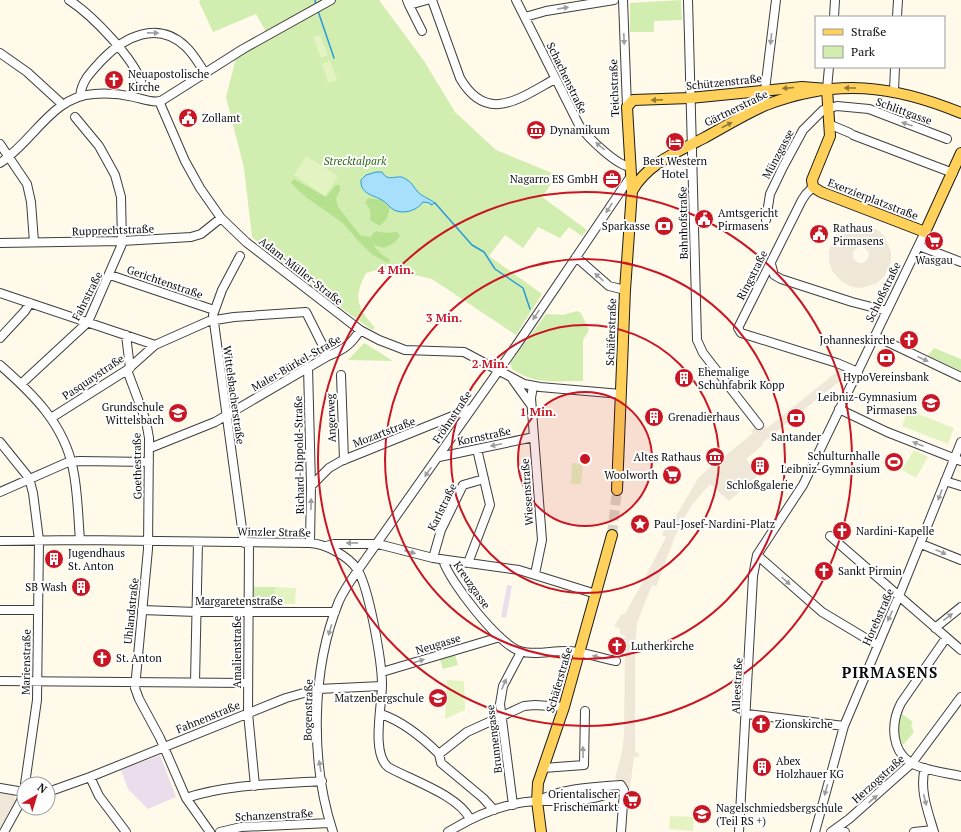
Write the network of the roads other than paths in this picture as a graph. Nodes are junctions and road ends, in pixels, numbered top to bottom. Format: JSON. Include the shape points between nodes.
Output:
{"nodes":[{"id":1,"x":69,"y":0,"type":"edge"},
{"id":2,"x":331,"y":0,"type":"edge"},
{"id":3,"x":427,"y":0,"type":"edge"},
{"id":4,"x":432,"y":0,"type":"edge"},
{"id":5,"x":516,"y":0,"type":"edge"},
{"id":6,"x":614,"y":0,"type":"edge"},
{"id":7,"x":623,"y":0,"type":"edge"},
{"id":8,"x":688,"y":0,"type":"edge"},
{"id":9,"x":776,"y":0,"type":"edge"},
{"id":10,"x":836,"y":0,"type":"edge"},
{"id":11,"x":898,"y":0,"type":"edge"},
{"id":12,"x":408,"y":3,"type":"edge"},
{"id":13,"x":834,"y":16,"type":"edge"},
{"id":14,"x":897,"y":16,"type":"edge"},
{"id":15,"x":525,"y":17,"type":"junction"},
{"id":16,"x":422,"y":31,"type":"dead end"},
{"id":17,"x":117,"y":46,"type":"junction"},
{"id":18,"x":0,"y":53,"type":"edge"},
{"id":19,"x":829,"y":68,"type":"edge"},
{"id":20,"x":895,"y":68,"type":"edge"},
{"id":21,"x":205,"y":73,"type":"junction"},
{"id":22,"x":555,"y":79,"type":"junction"},
{"id":23,"x":142,"y":84,"type":"dead end"},
{"id":24,"x":827,"y":89,"type":"junction"},
{"id":25,"x":765,"y":90,"type":"junction"},
{"id":26,"x":894,"y":91,"type":"junction"},
{"id":27,"x":80,"y":96,"type":"junction"},
{"id":28,"x":690,"y":98,"type":"junction"},
{"id":29,"x":159,"y":101,"type":"junction"},
{"id":30,"x":62,"y":104,"type":"junction"},
{"id":31,"x":627,"y":107,"type":"junction"},
{"id":32,"x":828,"y":108,"type":"junction"},
{"id":33,"x":961,"y":113,"type":"edge"},
{"id":34,"x":75,"y":117,"type":"dead end"},
{"id":35,"x":831,"y":125,"type":"junction"},
{"id":36,"x":945,"y":138,"type":"dead end"},
{"id":37,"x":0,"y":144,"type":"edge"},
{"id":38,"x":692,"y":144,"type":"junction"},
{"id":39,"x":961,"y":153,"type":"edge"},
{"id":40,"x":9,"y":156,"type":"junction"},
{"id":41,"x":0,"y":162,"type":"edge"},
{"id":42,"x":631,"y":167,"type":"junction"},
{"id":43,"x":647,"y":171,"type":"junction"},
{"id":44,"x":953,"y":173,"type":"junction"},
{"id":45,"x":813,"y":187,"type":"junction"},
{"id":46,"x":632,"y":191,"type":"junction"},
{"id":47,"x":221,"y":218,"type":"junction"},
{"id":48,"x":766,"y":220,"type":"dead end"},
{"id":49,"x":925,"y":232,"type":"junction"},
{"id":50,"x":122,"y":241,"type":"junction"},
{"id":51,"x":34,"y":242,"type":"junction"},
{"id":52,"x":0,"y":243,"type":"edge"},
{"id":53,"x":919,"y":246,"type":"junction"},
{"id":54,"x":240,"y":256,"type":"dead end"},
{"id":55,"x":576,"y":257,"type":"junction"},
{"id":56,"x":961,"y":262,"type":"edge"},
{"id":57,"x":771,"y":264,"type":"junction"},
{"id":58,"x":110,"y":275,"type":"junction"},
{"id":59,"x":624,"y":290,"type":"junction"},
{"id":60,"x":0,"y":293,"type":"edge"},
{"id":61,"x":30,"y":303,"type":"junction"},
{"id":62,"x":214,"y":310,"type":"junction"},
{"id":63,"x":887,"y":311,"type":"junction"},
{"id":64,"x":213,"y":320,"type":"junction"},
{"id":65,"x":88,"y":322,"type":"junction"},
{"id":66,"x":360,"y":330,"type":"junction"},
{"id":67,"x":126,"y":335,"type":"junction"},
{"id":68,"x":875,"y":336,"type":"junction"},
{"id":69,"x":0,"y":338,"type":"edge"},
{"id":70,"x":155,"y":345,"type":"junction"},
{"id":71,"x":328,"y":356,"type":"junction"},
{"id":72,"x":0,"y":365,"type":"edge"},
{"id":73,"x":308,"y":367,"type":"junction"},
{"id":74,"x":128,"y":369,"type":"junction"},
{"id":75,"x":498,"y":371,"type":"junction"},
{"id":76,"x":858,"y":372,"type":"junction"},
{"id":77,"x":341,"y":375,"type":"dead end"},
{"id":78,"x":961,"y":377,"type":"edge"},
{"id":79,"x":513,"y":380,"type":"junction"},
{"id":80,"x":21,"y":384,"type":"junction"},
{"id":81,"x":533,"y":386,"type":"junction"},
{"id":82,"x":621,"y":394,"type":"junction"},
{"id":83,"x":532,"y":407,"type":"junction"},
{"id":84,"x":470,"y":409,"type":"junction"},
{"id":85,"x":839,"y":409,"type":"junction"},
{"id":86,"x":226,"y":416,"type":"junction"},
{"id":87,"x":50,"y":418,"type":"junction"},
{"id":88,"x":759,"y":425,"type":"dead end"},
{"id":89,"x":534,"y":437,"type":"junction"},
{"id":90,"x":0,"y":442,"type":"edge"},
{"id":91,"x":961,"y":442,"type":"edge"},
{"id":92,"x":150,"y":448,"type":"junction"},
{"id":93,"x":477,"y":449,"type":"junction"},
{"id":94,"x":439,"y":457,"type":"junction"},
{"id":95,"x":344,"y":460,"type":"junction"},
{"id":96,"x":958,"y":460,"type":"edge"},
{"id":97,"x":71,"y":462,"type":"junction"},
{"id":98,"x":149,"y":462,"type":"junction"},
{"id":99,"x":29,"y":478,"type":"junction"},
{"id":100,"x":484,"y":479,"type":"junction"},
{"id":101,"x":945,"y":481,"type":"junction"},
{"id":102,"x":311,"y":486,"type":"junction"},
{"id":103,"x":961,"y":486,"type":"edge"},
{"id":104,"x":617,"y":490,"type":"tunnel mouth"},
{"id":105,"x":0,"y":492,"type":"edge"},
{"id":106,"x":612,"y":535,"type":"tunnel mouth"},
{"id":107,"x":830,"y":536,"type":"dead end"},
{"id":108,"x":39,"y":540,"type":"junction"},
{"id":109,"x":80,"y":540,"type":"junction"},
{"id":110,"x":148,"y":541,"type":"junction"},
{"id":111,"x":0,"y":542,"type":"edge"},
{"id":112,"x":198,"y":542,"type":"junction"},
{"id":113,"x":246,"y":542,"type":"junction"},
{"id":114,"x":310,"y":543,"type":"junction"},
{"id":115,"x":378,"y":544,"type":"junction"},
{"id":116,"x":764,"y":544,"type":"joint"},
{"id":117,"x":921,"y":544,"type":"junction"},
{"id":118,"x":326,"y":546,"type":"junction"},
{"id":119,"x":757,"y":556,"type":"junction"},
{"id":120,"x":433,"y":558,"type":"junction"},
{"id":121,"x":443,"y":560,"type":"junction"},
{"id":122,"x":961,"y":560,"type":"edge"},
{"id":123,"x":468,"y":563,"type":"junction"},
{"id":124,"x":358,"y":570,"type":"junction"},
{"id":125,"x":535,"y":574,"type":"junction"},
{"id":126,"x":596,"y":594,"type":"junction"},
{"id":127,"x":898,"y":597,"type":"junction"},
{"id":128,"x":961,"y":607,"type":"edge"},
{"id":129,"x":0,"y":610,"type":"edge"},
{"id":130,"x":38,"y":610,"type":"junction"},
{"id":131,"x":142,"y":610,"type":"junction"},
{"id":132,"x":196,"y":612,"type":"junction"},
{"id":133,"x":248,"y":612,"type":"junction"},
{"id":134,"x":335,"y":612,"type":"junction"},
{"id":135,"x":935,"y":628,"type":"junction"},
{"id":136,"x":500,"y":637,"type":"junction"},
{"id":137,"x":946,"y":638,"type":"junction"},
{"id":138,"x":877,"y":645,"type":"junction"},
{"id":139,"x":961,"y":650,"type":"edge"},
{"id":140,"x":521,"y":652,"type":"junction"},
{"id":141,"x":579,"y":652,"type":"junction"},
{"id":142,"x":616,"y":661,"type":"dead end"},
{"id":143,"x":382,"y":672,"type":"junction"},
{"id":144,"x":0,"y":681,"type":"edge"},
{"id":145,"x":37,"y":681,"type":"junction"},
{"id":146,"x":135,"y":682,"type":"junction"},
{"id":147,"x":195,"y":682,"type":"junction"},
{"id":148,"x":248,"y":682,"type":"junction"},
{"id":149,"x":382,"y":686,"type":"junction"},
{"id":150,"x":318,"y":689,"type":"junction"},
{"id":151,"x":961,"y":698,"type":"edge"},
{"id":152,"x":564,"y":706,"type":"junction"},
{"id":153,"x":585,"y":711,"type":"dead end"},
{"id":154,"x":248,"y":713,"type":"junction"},
{"id":155,"x":381,"y":714,"type":"junction"},
{"id":156,"x":747,"y":714,"type":"junction"},
{"id":157,"x":501,"y":716,"type":"junction"},
{"id":158,"x":844,"y":726,"type":"junction"},
{"id":159,"x":164,"y":746,"type":"junction"},
{"id":160,"x":439,"y":754,"type":"junction"},
{"id":161,"x":912,"y":764,"type":"junction"},
{"id":162,"x":543,"y":768,"type":"junction"},
{"id":163,"x":925,"y":768,"type":"junction"},
{"id":164,"x":26,"y":776,"type":"edge"},
{"id":165,"x":961,"y":776,"type":"edge"},
{"id":166,"x":90,"y":777,"type":"junction"},
{"id":167,"x":322,"y":781,"type":"junction"},
{"id":168,"x":254,"y":786,"type":"junction"},
{"id":169,"x":0,"y":788,"type":"edge"},
{"id":170,"x":56,"y":789,"type":"edge"},
{"id":171,"x":16,"y":791,"type":"edge"},
{"id":172,"x":186,"y":798,"type":"junction"},
{"id":173,"x":537,"y":801,"type":"junction"},
{"id":174,"x":513,"y":805,"type":"junction"},
{"id":175,"x":16,"y":810,"type":"edge"},
{"id":176,"x":494,"y":810,"type":"junction"},
{"id":177,"x":470,"y":819,"type":"junction"},
{"id":178,"x":330,"y":823,"type":"junction"},
{"id":179,"x":451,"y":831,"type":"edge"},
{"id":180,"x":933,"y":831,"type":"edge"},
{"id":181,"x":4,"y":832,"type":"edge"},
{"id":182,"x":126,"y":832,"type":"edge"},
{"id":183,"x":210,"y":832,"type":"edge"},
{"id":184,"x":220,"y":832,"type":"edge"},
{"id":185,"x":333,"y":832,"type":"edge"},
{"id":186,"x":541,"y":832,"type":"edge"},
{"id":187,"x":621,"y":832,"type":"edge"},
{"id":188,"x":739,"y":832,"type":"edge"},
{"id":189,"x":815,"y":832,"type":"edge"},
{"id":190,"x":832,"y":832,"type":"edge"},
{"id":191,"x":845,"y":832,"type":"edge"},
{"id":192,"x":914,"y":832,"type":"edge"}],
"edges":[{"from":1,"to":17,"type":"street","via":[[88,14]]},
{"from":2,"to":21,"type":"street"},
{"from":3,"to":12,"type":"street"},
{"from":4,"to":22,"type":"street","via":[[460,78],[477,98],[488,104],[504,105],[515,102]]},
{"from":5,"to":15,"type":"street","name":"Schachenstraße"},
{"from":15,"to":6,"type":"street","one_way":true},
{"from":7,"to":31,"type":"street","name":"Teichstraße","one_way":true},
{"from":8,"to":28,"type":"street","name":"Bahnhofstraße"},
{"from":9,"to":25,"type":"street","one_way":true},
{"from":10,"to":13,"type":"street"},
{"from":11,"to":14,"type":"street"},
{"from":12,"to":16,"type":"street"},
{"from":15,"to":22,"type":"street","name":"Schachenstraße"},
{"from":17,"to":21,"type":"street","one_way":true,"via":[[141,34],[165,34],[185,46]]},
{"from":17,"to":23,"type":"street","via":[[140,76]]},
{"from":17,"to":27,"type":"street","via":[[87,76]]},
{"from":18,"to":30,"type":"street","via":[[27,72]]},
{"from":19,"to":24,"type":"street"},
{"from":20,"to":26,"type":"street"},
{"from":21,"to":29,"type":"street","via":[[172,96]]},
{"from":42,"to":22,"type":"street","name":"Schachenstraße","one_way":true,"via":[[618,162],[582,130]]},
{"from":24,"to":25,"type":"main road","name":"Schützenstraße","one_way":true,"via":[[802,87]]},
{"from":26,"to":24,"type":"main road","name":"Gärtnerstraße","one_way":true,"via":[[872,88]]},
{"from":24,"to":32,"type":"main road","name":"Ringstraße"},
{"from":38,"to":24,"type":"main road","name":"Gärtnerstraße","one_way":true,"via":[[765,106]]},
{"from":25,"to":28,"type":"main road","name":"Schützenstraße"},
{"from":26,"to":33,"type":"main road","name":"Gärtnerstraße"},
{"from":27,"to":29,"type":"street","via":[[112,94]]},
{"from":27,"to":30,"type":"street"},
{"from":28,"to":31,"type":"main road","name":"Schützenstraße","one_way":true,"via":[[633,100]]},
{"from":28,"to":38,"type":"street","name":"Bahnhofstraße"},
{"from":29,"to":47,"type":"street","name":"Adam-Müller-Straße","via":[[185,161]]},
{"from":30,"to":40,"type":"street"},
{"from":31,"to":42,"type":"main road","name":"Teichstraße"},
{"from":32,"to":35,"type":"main road","name":"Ringstraße"},
{"from":36,"to":32,"type":"street","name":"Schlittgasse","one_way":true,"via":[[869,109],[837,106]]},
{"from":32,"to":48,"type":"street","name":"Münzgasse","via":[[808,124],[798,140],[770,194]]},
{"from":34,"to":50,"type":"street","name":"Fahrstraße","via":[[99,146],[115,174],[121,198]]},
{"from":35,"to":44,"type":"street"},
{"from":35,"to":45,"type":"main road","name":"Ringstraße","via":[[829,141],[812,180]]},
{"from":37,"to":40,"type":"street"},
{"from":38,"to":43,"type":"main road","name":"Gärtnerstraße"},
{"from":38,"to":88,"type":"street","name":"Bahnhofstraße","via":[[697,340],[703,353]]},
{"from":39,"to":44,"type":"main road","name":"Schloßstraße"},
{"from":40,"to":41,"type":"street"},
{"from":40,"to":51,"type":"street","via":[[27,184],[30,194]]},
{"from":42,"to":43,"type":"main road"},
{"from":42,"to":46,"type":"main road","name":"Schäferstraße"},
{"from":42,"to":55,"type":"street","name":"Fröhnstraße","one_way":true},
{"from":43,"to":46,"type":"main road","name":"Gärtnerstraße"},
{"from":44,"to":49,"type":"main road","name":"Schloßstraße"},
{"from":45,"to":49,"type":"main road","name":"Exerzierplatzstraße"},
{"from":45,"to":57,"type":"street","name":"Ringstraße","via":[[806,194]]},
{"from":46,"to":59,"type":"main road","name":"Schäferstraße"},
{"from":47,"to":50,"type":"street","name":"Rupprechtstraße","via":[[195,236]]},
{"from":47,"to":66,"type":"street","name":"Adam-Müller-Straße","via":[[246,242]]},
{"from":49,"to":53,"type":"street","name":"Schloßstraße"},
{"from":50,"to":51,"type":"street","name":"Rupprechtstraße"},
{"from":50,"to":58,"type":"street","name":"Fahrstraße"},
{"from":51,"to":52,"type":"street","name":"Rupprechtstraße"},
{"from":53,"to":56,"type":"street"},
{"from":53,"to":63,"type":"street","name":"Schloßstraße"},
{"from":54,"to":62,"type":"street","name":"Wittelsbacherstraße"},
{"from":59,"to":55,"type":"street","one_way":true,"via":[[609,286]]},
{"from":55,"to":75,"type":"street","name":"Fröhnstraße","one_way":true},
{"from":57,"to":63,"type":"street","via":[[774,275],[781,279]]},
{"from":57,"to":76,"type":"street","name":"Ringstraße","via":[[738,328],[739,331],[837,362]]},
{"from":58,"to":62,"type":"street","name":"Gerichtenstraße"},
{"from":58,"to":65,"type":"street","name":"Fahrstraße"},
{"from":59,"to":82,"type":"main road","name":"Schäferstraße"},
{"from":60,"to":61,"type":"street"},
{"from":61,"to":65,"type":"street"},
{"from":61,"to":69,"type":"street","via":[[25,312]]},
{"from":62,"to":64,"type":"street","name":"Wittelsbacherstraße"},
{"from":63,"to":68,"type":"street","name":"Schloßstraße"},
{"from":64,"to":70,"type":"street","name":"Pasquaystraße"},
{"from":64,"to":71,"type":"street","name":"Pasquaystraße","via":[[234,316],[306,312]]},
{"from":64,"to":86,"type":"street","name":"Wittelsbacherstraße"},
{"from":65,"to":67,"type":"street"},
{"from":65,"to":80,"type":"street","name":"Fahrstraße"},
{"from":66,"to":71,"type":"street","name":"Maler-Bürkel-Straße","via":[[347,346]]},
{"from":66,"to":75,"type":"street","name":"Adam-Müller-Straße","via":[[405,350],[464,352]]},
{"from":67,"to":70,"type":"street"},
{"from":67,"to":74,"type":"street","name":"Goethestraße"},
{"from":68,"to":76,"type":"street","name":"Schloßstraße"},
{"from":68,"to":78,"type":"street","one_way":true},
{"from":70,"to":74,"type":"street","name":"Pasquaystraße"},
{"from":71,"to":73,"type":"street","name":"Maler-Bürkel-Straße"},
{"from":72,"to":80,"type":"street"},
{"from":73,"to":86,"type":"street","name":"Maler-Bürkel-Straße"},
{"from":73,"to":102,"type":"street","name":"Richard-Dippold-Straße"},
{"from":74,"to":87,"type":"street","name":"Pasquaystraße"},
{"from":74,"to":92,"type":"street","name":"Goethestraße","via":[[146,420]]},
{"from":75,"to":79,"type":"street"},
{"from":75,"to":84,"type":"street","name":"Fröhnstraße"},
{"from":76,"to":85,"type":"street","name":"Schloßstraße"},
{"from":77,"to":95,"type":"street","name":"Angerweg"},
{"from":79,"to":81,"type":"street"},
{"from":79,"to":83,"type":"street"},
{"from":80,"to":87,"type":"street","via":[[38,400]]},
{"from":81,"to":82,"type":"street"},
{"from":81,"to":83,"type":"street","name":"Wiesenstraße"},
{"from":82,"to":104,"type":"main road","name":"Schäferstraße"},
{"from":83,"to":89,"type":"street","name":"Wiesenstraße"},
{"from":84,"to":94,"type":"street","name":"Fröhnstraße"},
{"from":84,"to":95,"type":"street","name":"Mozartstraße"},
{"from":96,"to":85,"type":"street","one_way":true,"via":[[887,432]]},
{"from":85,"to":116,"type":"street","name":"Schloßstraße","via":[[803,485]]},
{"from":86,"to":92,"type":"street","name":"Maler-Bürkel-Straße"},
{"from":86,"to":113,"type":"street","name":"Wittelsbacherstraße"},
{"from":87,"to":97,"type":"street"},
{"from":89,"to":93,"type":"street","name":"Kornstraße","one_way":true},
{"from":89,"to":125,"type":"street","name":"Wiesenstraße","via":[[542,540]]},
{"from":90,"to":99,"type":"street"},
{"from":91,"to":96,"type":"street","name":"Horebstraße"},
{"from":92,"to":98,"type":"street","name":"Goethestraße"},
{"from":93,"to":94,"type":"street","name":"Kornstraße"},
{"from":93,"to":100,"type":"street"},
{"from":94,"to":115,"type":"street","name":"Fröhnstraße","one_way":true},
{"from":95,"to":102,"type":"street","name":"Mozartstraße","via":[[329,468]]},
{"from":96,"to":101,"type":"street","name":"Horebstraße"},
{"from":97,"to":98,"type":"street"},
{"from":97,"to":99,"type":"street"},
{"from":97,"to":109,"type":"street"},
{"from":98,"to":110,"type":"street","name":"Goethestraße"},
{"from":99,"to":105,"type":"street"},
{"from":99,"to":108,"type":"street","name":"Marienstraße"},
{"from":100,"to":120,"type":"street","name":"Karlstraße","via":[[466,483],[461,489],[441,530]]},
{"from":100,"to":123,"type":"street","via":[[490,502],[489,508]]},
{"from":101,"to":103,"type":"street"},
{"from":101,"to":117,"type":"street","name":"Horebstraße","one_way":true},
{"from":114,"to":102,"type":"street","name":"Richard-Dippold-Straße","one_way":true},
{"from":106,"to":126,"type":"main road","name":"Schäferstraße"},
{"from":107,"to":127,"type":"street"},
{"from":108,"to":109,"type":"street","name":"Winzler Straße"},
{"from":108,"to":111,"type":"street","name":"Winzler Straße"},
{"from":108,"to":130,"type":"street","name":"Marienstraße"},
{"from":109,"to":110,"type":"street","name":"Winzler Straße"},
{"from":110,"to":112,"type":"street","name":"Winzler Straße"},
{"from":110,"to":131,"type":"street","name":"Uhlandstraße"},
{"from":112,"to":113,"type":"street","name":"Winzler Straße"},
{"from":112,"to":132,"type":"street"},
{"from":113,"to":114,"type":"street","name":"Winzler Straße"},
{"from":113,"to":133,"type":"street","name":"Amalienstraße"},
{"from":114,"to":118,"type":"street","name":"Winzler Straße"},
{"from":115,"to":118,"type":"street","name":"Kreuzgasse","one_way":true},
{"from":115,"to":120,"type":"street","name":"Kreuzgasse","one_way":true},
{"from":115,"to":124,"type":"street","name":"Fröhnstraße"},
{"from":116,"to":119,"type":"street","name":"Alleestraße"},
{"from":117,"to":122,"type":"street","one_way":true},
{"from":117,"to":127,"type":"street","name":"Horebstraße"},
{"from":118,"to":124,"type":"street","name":"Winzler Straße"},
{"from":119,"to":138,"type":"street","one_way":true,"via":[[822,612]]},
{"from":119,"to":156,"type":"street","name":"Alleestraße","via":[[753,576]]},
{"from":120,"to":121,"type":"street","name":"Kreuzgasse"},
{"from":121,"to":123,"type":"street"},
{"from":121,"to":136,"type":"street","name":"Kreuzgasse","via":[[447,571],[472,606]]},
{"from":123,"to":125,"type":"street"},
{"from":124,"to":134,"type":"street","name":"Bogenstraße","via":[[342,594]]},
{"from":124,"to":143,"type":"street","via":[[371,612]]},
{"from":125,"to":126,"type":"street"},
{"from":126,"to":141,"type":"main road","name":"Schäferstraße"},
{"from":127,"to":135,"type":"street"},
{"from":127,"to":138,"type":"street","name":"Horebstraße","one_way":true},
{"from":135,"to":128,"type":"street","one_way":true},
{"from":129,"to":130,"type":"street"},
{"from":130,"to":145,"type":"street","name":"Marienstraße"},
{"from":131,"to":132,"type":"street","name":"Margaretenstraße"},
{"from":131,"to":146,"type":"street","name":"Uhlandstraße"},
{"from":132,"to":133,"type":"street","name":"Margaretenstraße"},
{"from":132,"to":147,"type":"street"},
{"from":133,"to":134,"type":"street","name":"Margaretenstraße"},
{"from":133,"to":148,"type":"street","name":"Amalienstraße"},
{"from":134,"to":150,"type":"street","name":"Bogenstraße","one_way":true,"via":[[324,652]]},
{"from":135,"to":137,"type":"street"},
{"from":136,"to":140,"type":"street","name":"Kreuzgasse"},
{"from":143,"to":136,"type":"street","name":"Neugasse","one_way":true},
{"from":137,"to":139,"type":"street"},
{"from":137,"to":161,"type":"street","via":[[901,703],[894,720],[896,744]]},
{"from":138,"to":158,"type":"street","name":"Horebstraße"},
{"from":140,"to":141,"type":"street"},
{"from":157,"to":140,"type":"street","name":"Brunnengasse","one_way":true,"via":[[503,686]]},
{"from":142,"to":141,"type":"street","one_way":true},
{"from":141,"to":152,"type":"main road","name":"Schäferstraße"},
{"from":143,"to":149,"type":"street"},
{"from":144,"to":145,"type":"street"},
{"from":145,"to":146,"type":"street"},
{"from":145,"to":164,"type":"street","name":"Marienstraße","via":[[37,700]]},
{"from":146,"to":147,"type":"street"},
{"from":146,"to":159,"type":"street","via":[[139,699]]},
{"from":147,"to":148,"type":"street"},
{"from":148,"to":154,"type":"street","name":"Amalienstraße"},
{"from":149,"to":150,"type":"street","name":"Fahnenstraße"},
{"from":149,"to":155,"type":"street"},
{"from":150,"to":154,"type":"street","name":"Fahnenstraße"},
{"from":167,"to":150,"type":"street","name":"Bogenstraße","one_way":true,"via":[[318,741]]},
{"from":151,"to":161,"type":"street","name":"Herzogstraße"},
{"from":152,"to":157,"type":"street","via":[[529,705]]},
{"from":152,"to":162,"type":"main road","name":"Schäferstraße"},
{"from":162,"to":153,"type":"street","one_way":true,"via":[[584,764]]},
{"from":154,"to":159,"type":"street","name":"Fahnenstraße"},
{"from":154,"to":168,"type":"street","name":"Amalienstraße"},
{"from":155,"to":160,"type":"street","via":[[393,718],[417,734]]},
{"from":155,"to":177,"type":"street","via":[[378,743],[379,756],[384,764],[448,799],[462,809]]},
{"from":156,"to":158,"type":"street"},
{"from":156,"to":188,"type":"street","name":"Alleestraße"},
{"from":157,"to":160,"type":"street","via":[[461,736]]},
{"from":157,"to":174,"type":"street","name":"Brunnengasse"},
{"from":158,"to":189,"type":"street","name":"Horebstraße","one_way":true},
{"from":159,"to":166,"type":"street","name":"Fahnenstraße"},
{"from":159,"to":172,"type":"street"},
{"from":160,"to":176,"type":"street","via":[[441,763]]},
{"from":161,"to":163,"type":"street"},
{"from":190,"to":161,"type":"street","name":"Herzogstraße","one_way":true},
{"from":162,"to":173,"type":"main road","name":"Schäferstraße","via":[[538,783]]},
{"from":163,"to":165,"type":"street"},
{"from":163,"to":180,"type":"street","one_way":true,"via":[[923,790]]},
{"from":166,"to":170,"type":"street","name":"Fahnenstraße"},
{"from":166,"to":182,"type":"street","via":[[99,796]]},
{"from":167,"to":168,"type":"street"},
{"from":167,"to":178,"type":"street","name":"Bogenstraße"},
{"from":168,"to":172,"type":"street","via":[[197,794]]},
{"from":169,"to":171,"type":"street"},
{"from":172,"to":183,"type":"street"},
{"from":173,"to":174,"type":"street"},
{"from":173,"to":186,"type":"main road","name":"Schäferstraße"},
{"from":173,"to":187,"type":"street","via":[[556,802],[598,797],[604,794],[606,786],[621,785],[624,790]]},
{"from":174,"to":176,"type":"street"},
{"from":175,"to":181,"type":"street"},
{"from":176,"to":177,"type":"street"},
{"from":177,"to":179,"type":"street"},
{"from":178,"to":184,"type":"street","name":"Schanzenstraße","via":[[241,828]]},
{"from":178,"to":185,"type":"street","name":"Bogenstraße"},
{"from":180,"to":192,"type":"street"},
{"from":190,"to":191,"type":"street"}]}
